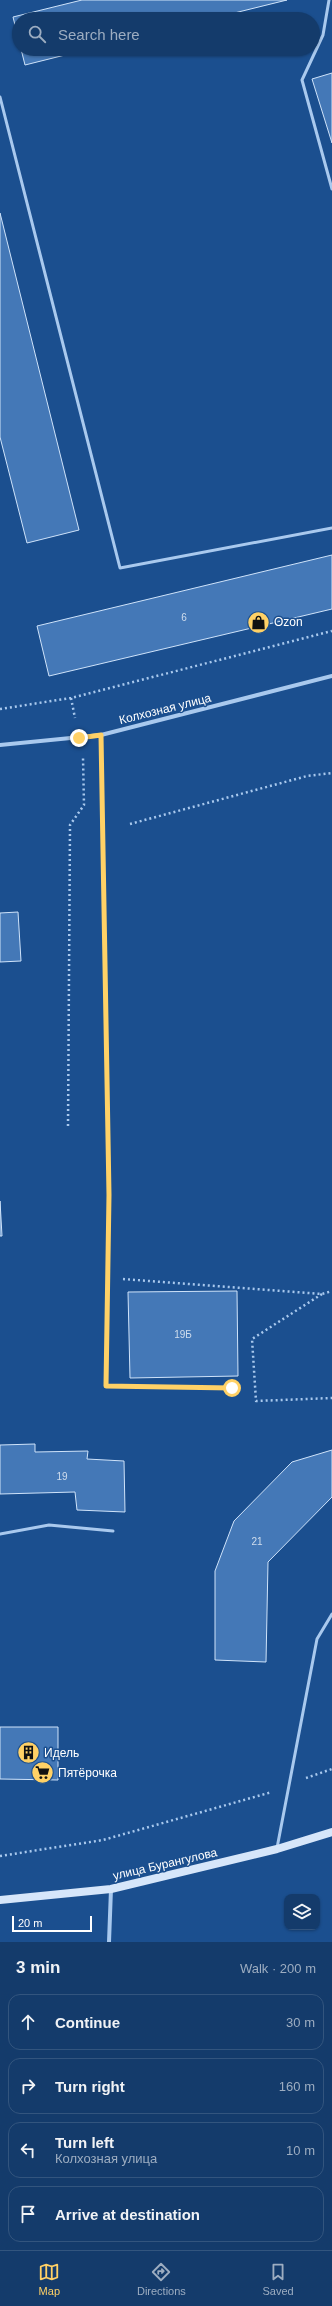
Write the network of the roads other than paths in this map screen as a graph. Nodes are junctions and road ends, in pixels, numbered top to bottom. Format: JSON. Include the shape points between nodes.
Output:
{"nodes":[{"id":1,"x":330,"y":0,"type":"edge"},
{"id":2,"x":320,"y":41,"type":"edge"},
{"id":3,"x":313,"y":56,"type":"edge"},
{"id":4,"x":0,"y":96,"type":"edge"},
{"id":5,"x":332,"y":189,"type":"edge"},
{"id":6,"x":332,"y":528,"type":"edge"},
{"id":7,"x":332,"y":676,"type":"edge"},
{"id":8,"x":101,"y":735,"type":"junction"},
{"id":9,"x":0,"y":745,"type":"edge"},
{"id":10,"x":232,"y":1388,"type":"dead end"},
{"id":11,"x":113,"y":1531,"type":"dead end"},
{"id":12,"x":0,"y":1534,"type":"edge"},
{"id":13,"x":332,"y":1614,"type":"edge"},
{"id":14,"x":332,"y":1832,"type":"edge"},
{"id":15,"x":277,"y":1849,"type":"junction"},
{"id":16,"x":111,"y":1889,"type":"junction"},
{"id":17,"x":0,"y":1900,"type":"edge"},
{"id":18,"x":109,"y":1942,"type":"edge"}],
"edges":[{"from":1,"to":2,"type":"lane"},
{"from":3,"to":5,"type":"lane","via":[[302,80]]},
{"from":4,"to":6,"type":"lane","via":[[120,568]]},
{"from":7,"to":8,"type":"street","name":"Колхозная улица"},
{"from":8,"to":9,"type":"street","name":"Колхозная улица"},
{"from":8,"to":10,"type":"lane","via":[[109,1278],[106,1386]]},
{"from":11,"to":12,"type":"lane","via":[[49,1525]]},
{"from":13,"to":15,"type":"lane","via":[[317,1639]]},
{"from":14,"to":15,"type":"main road","name":"улица Бурангулова"},
{"from":15,"to":16,"type":"main road","name":"улица Бурангулова"},
{"from":16,"to":17,"type":"main road","name":"улица Бурангулова"},
{"from":16,"to":18,"type":"street"}]}
